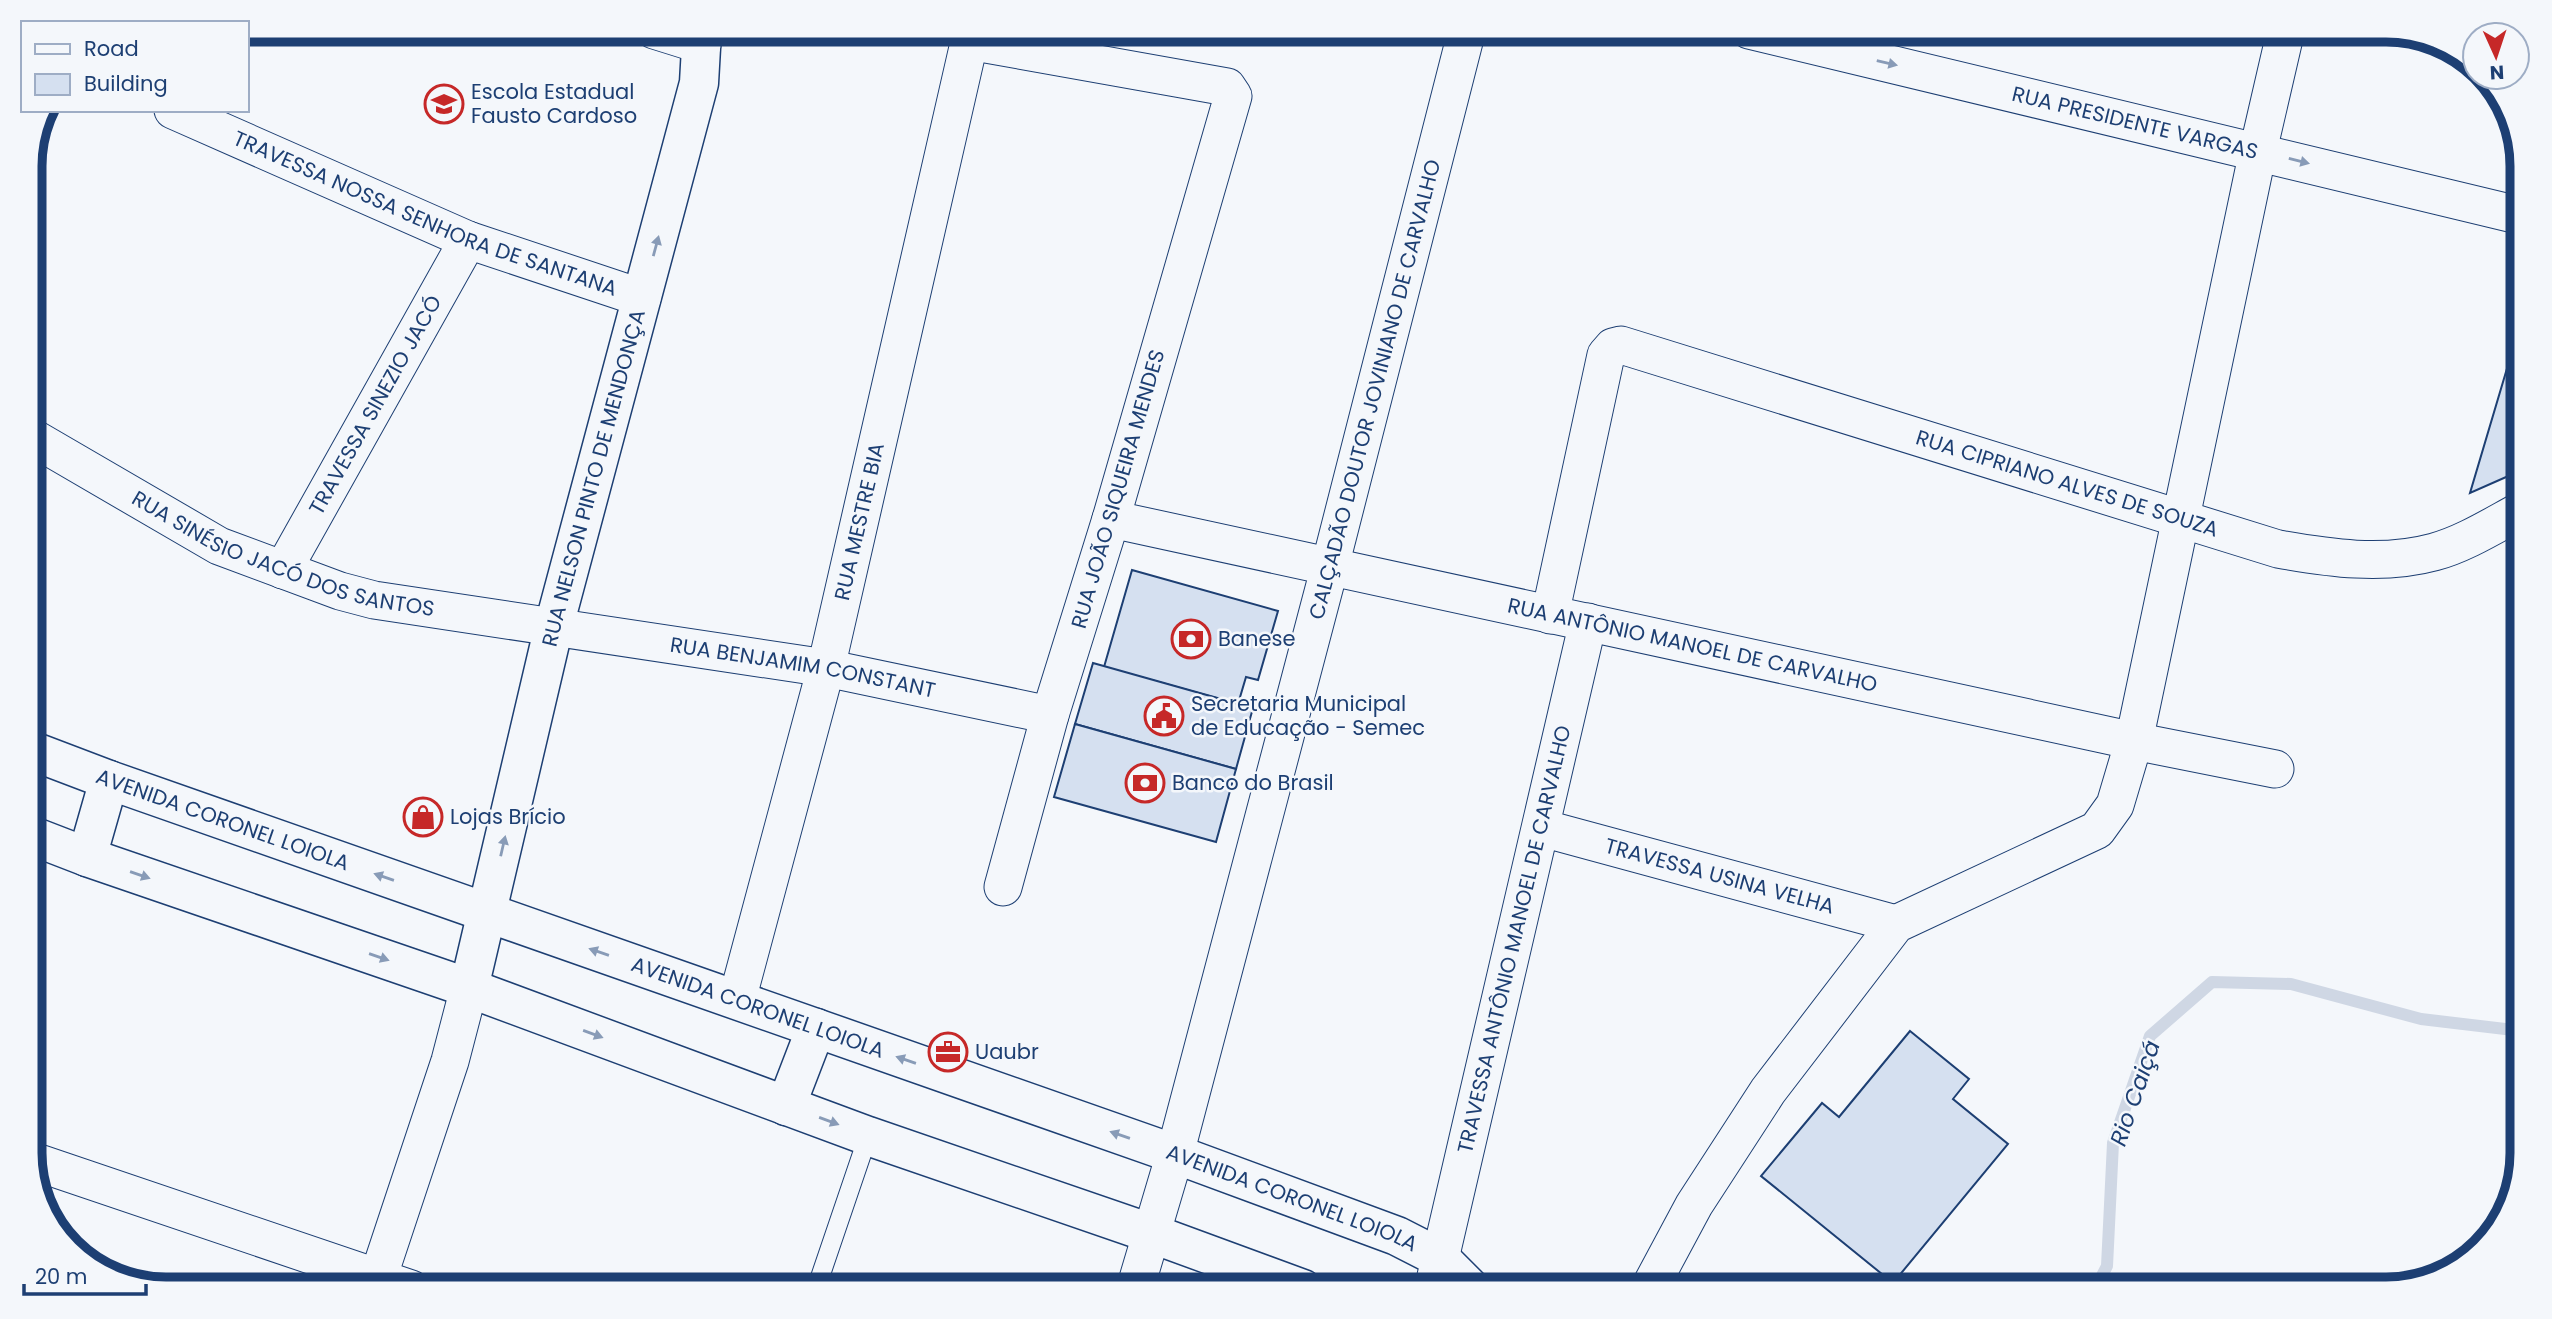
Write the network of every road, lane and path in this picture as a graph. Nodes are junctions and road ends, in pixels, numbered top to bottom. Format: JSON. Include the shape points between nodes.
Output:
{"nodes":[{"id":1,"x":702,"y":42,"type":"edge"},
{"id":2,"x":969,"y":42,"type":"edge"},
{"id":3,"x":1005,"y":42,"type":"edge"},
{"id":4,"x":1464,"y":42,"type":"edge"},
{"id":5,"x":1799,"y":42,"type":"edge"},
{"id":6,"x":2283,"y":42,"type":"edge"},
{"id":7,"x":1232,"y":92,"type":"joint"},
{"id":8,"x":178,"y":112,"type":"edge"},
{"id":9,"x":2258,"y":151,"type":"junction"},
{"id":10,"x":2510,"y":213,"type":"edge"},
{"id":11,"x":468,"y":240,"type":"junction"},
{"id":12,"x":642,"y":298,"type":"junction"},
{"id":13,"x":42,"y":443,"type":"edge"},
{"id":14,"x":2510,"y":516,"type":"edge"},
{"id":15,"x":1111,"y":519,"type":"junction"},
{"id":16,"x":2181,"y":519,"type":"junction"},
{"id":17,"x":1330,"y":566,"type":"junction"},
{"id":18,"x":283,"y":570,"type":"junction"},
{"id":19,"x":1550,"y":615,"type":"junction"},
{"id":20,"x":1588,"y":622,"type":"junction"},
{"id":21,"x":554,"y":626,"type":"junction"},
{"id":22,"x":825,"y":668,"type":"junction"},
{"id":23,"x":1050,"y":715,"type":"junction"},
{"id":24,"x":2134,"y":741,"type":"junction"},
{"id":25,"x":42,"y":755,"type":"edge"},
{"id":26,"x":2275,"y":769,"type":"dead end"},
{"id":27,"x":109,"y":780,"type":"junction"},
{"id":28,"x":1542,"y":828,"type":"junction"},
{"id":29,"x":42,"y":840,"type":"edge"},
{"id":30,"x":87,"y":857,"type":"junction"},
{"id":31,"x":1003,"y":887,"type":"dead end"},
{"id":32,"x":487,"y":913,"type":"junction"},
{"id":33,"x":1896,"y":924,"type":"junction"},
{"id":34,"x":469,"y":988,"type":"junction"},
{"id":35,"x":737,"y":1000,"type":"junction"},
{"id":36,"x":816,"y":1028,"type":"junction"},
{"id":37,"x":786,"y":1106,"type":"junction"},
{"id":38,"x":868,"y":1136,"type":"junction"},
{"id":39,"x":1175,"y":1154,"type":"junction"},
{"id":40,"x":42,"y":1164,"type":"edge"},
{"id":41,"x":1153,"y":1234,"type":"junction"},
{"id":42,"x":1437,"y":1273,"type":"edge"},
{"id":43,"x":376,"y":1277,"type":"edge"},
{"id":44,"x":396,"y":1277,"type":"edge"},
{"id":45,"x":820,"y":1277,"type":"edge"},
{"id":46,"x":1139,"y":1277,"type":"edge"},
{"id":47,"x":1270,"y":1277,"type":"edge"},
{"id":48,"x":1655,"y":1277,"type":"edge"}],
"edges":[{"from":12,"to":1,"type":"main road","name":"RUA NELSON PINTO DE MENDONÇA","one_way":true,"via":[[699,83]]},
{"from":2,"to":22,"type":"street","name":"RUA MESTRE BIA"},
{"from":3,"to":7,"type":"street","name":"RUA MESTRE BIA","via":[[1227,87]]},
{"from":4,"to":17,"type":"street","name":"CALÇADÃO DOUTOR JOVINIANO DE CARVALHO"},
{"from":5,"to":9,"type":"street","name":"RUA PRESIDENTE VARGAS","one_way":true},
{"from":6,"to":9,"type":"street"},
{"from":7,"to":15,"type":"street","name":"RUA JOÃO SIQUEIRA MENDES"},
{"from":8,"to":11,"type":"street","name":"TRAVESSA NOSSA SENHORA DE SANTANA"},
{"from":9,"to":10,"type":"street","name":"RUA PRESIDENTE VARGAS","one_way":true},
{"from":9,"to":16,"type":"street"},
{"from":11,"to":12,"type":"street","name":"TRAVESSA NOSSA SENHORA DE SANTANA"},
{"from":11,"to":18,"type":"street","name":"TRAVESSA SINEZIO JACÓ"},
{"from":12,"to":21,"type":"main road","name":"RUA NELSON PINTO DE MENDONÇA"},
{"from":13,"to":18,"type":"street","name":"RUA SINÉSIO JACÓ DOS SANTOS","via":[[219,546]]},
{"from":14,"to":16,"type":"street","name":"RUA CIPRIANO ALVES DE SOUZA","via":[[2435,552],[2388,560],[2328,558],[2278,549]]},
{"from":15,"to":17,"type":"street","name":"RUA ANTÔNIO MANOEL DE CARVALHO"},
{"from":15,"to":23,"type":"street","name":"RUA JOÃO SIQUEIRA MENDES"},
{"from":16,"to":19,"type":"street","name":"RUA CIPRIANO ALVES DE SOUZA","via":[[1613,346],[1606,355]]},
{"from":16,"to":24,"type":"street"},
{"from":17,"to":19,"type":"street","name":"RUA ANTÔNIO MANOEL DE CARVALHO"},
{"from":17,"to":39,"type":"street","name":"CALÇADÃO DOUTOR JOVINIANO DE CARVALHO"},
{"from":18,"to":21,"type":"street","name":"RUA SINÉSIO JACÓ DOS SANTOS","via":[[373,600]]},
{"from":19,"to":20,"type":"street","name":"RUA ANTÔNIO MANOEL DE CARVALHO"},
{"from":20,"to":24,"type":"street","name":"RUA ANTÔNIO MANOEL DE CARVALHO"},
{"from":20,"to":28,"type":"street","name":"TRAVESSA ANTÔNIO MANOEL DE CARVALHO"},
{"from":21,"to":22,"type":"street","name":"RUA BENJAMIM CONSTANT"},
{"from":32,"to":21,"type":"main road","name":"RUA NELSON PINTO DE MENDONÇA","one_way":true},
{"from":22,"to":23,"type":"street","name":"RUA BENJAMIM CONSTANT"},
{"from":22,"to":35,"type":"street","name":"RUA MESTRE BIA"},
{"from":23,"to":31,"type":"street","name":"RUA JOÃO SIQUEIRA MENDES"},
{"from":24,"to":26,"type":"street","name":"RUA ANTÔNIO MANOEL DE CARVALHO"},
{"from":24,"to":33,"type":"street","via":[[2115,805],[2097,830]]},
{"from":25,"to":27,"type":"main road","name":"AVENIDA CORONEL LOIOLA"},
{"from":27,"to":30,"type":"main road"},
{"from":32,"to":27,"type":"main road","name":"AVENIDA CORONEL LOIOLA","one_way":true},
{"from":28,"to":33,"type":"street","name":"TRAVESSA USINA VELHA"},
{"from":28,"to":42,"type":"street","name":"TRAVESSA ANTÔNIO MANOEL DE CARVALHO"},
{"from":29,"to":30,"type":"main road"},
{"from":30,"to":34,"type":"main road","one_way":true},
{"from":32,"to":34,"type":"main road","name":"RUA NELSON PINTO DE MENDONÇA"},
{"from":35,"to":32,"type":"main road","name":"AVENIDA CORONEL LOIOLA","one_way":true},
{"from":33,"to":48,"type":"street","via":[[1768,1091],[1694,1205]]},
{"from":34,"to":37,"type":"main road","one_way":true},
{"from":34,"to":44,"type":"street"},
{"from":35,"to":36,"type":"main road","name":"AVENIDA CORONEL LOIOLA"},
{"from":36,"to":37,"type":"main road"},
{"from":39,"to":36,"type":"main road","name":"AVENIDA CORONEL LOIOLA","one_way":true},
{"from":37,"to":38,"type":"main road","one_way":true},
{"from":38,"to":41,"type":"main road"},
{"from":38,"to":45,"type":"lane"},
{"from":39,"to":41,"type":"street","name":"CALÇADÃO DOUTOR JOVINIANO DE CARVALHO"},
{"from":39,"to":42,"type":"main road","name":"AVENIDA CORONEL LOIOLA","via":[[1397,1236]]},
{"from":40,"to":43,"type":"street"},
{"from":41,"to":46,"type":"street","name":"CALÇADÃO DOUTOR JOVINIANO DE CARVALHO"},
{"from":41,"to":47,"type":"main road"}]}
